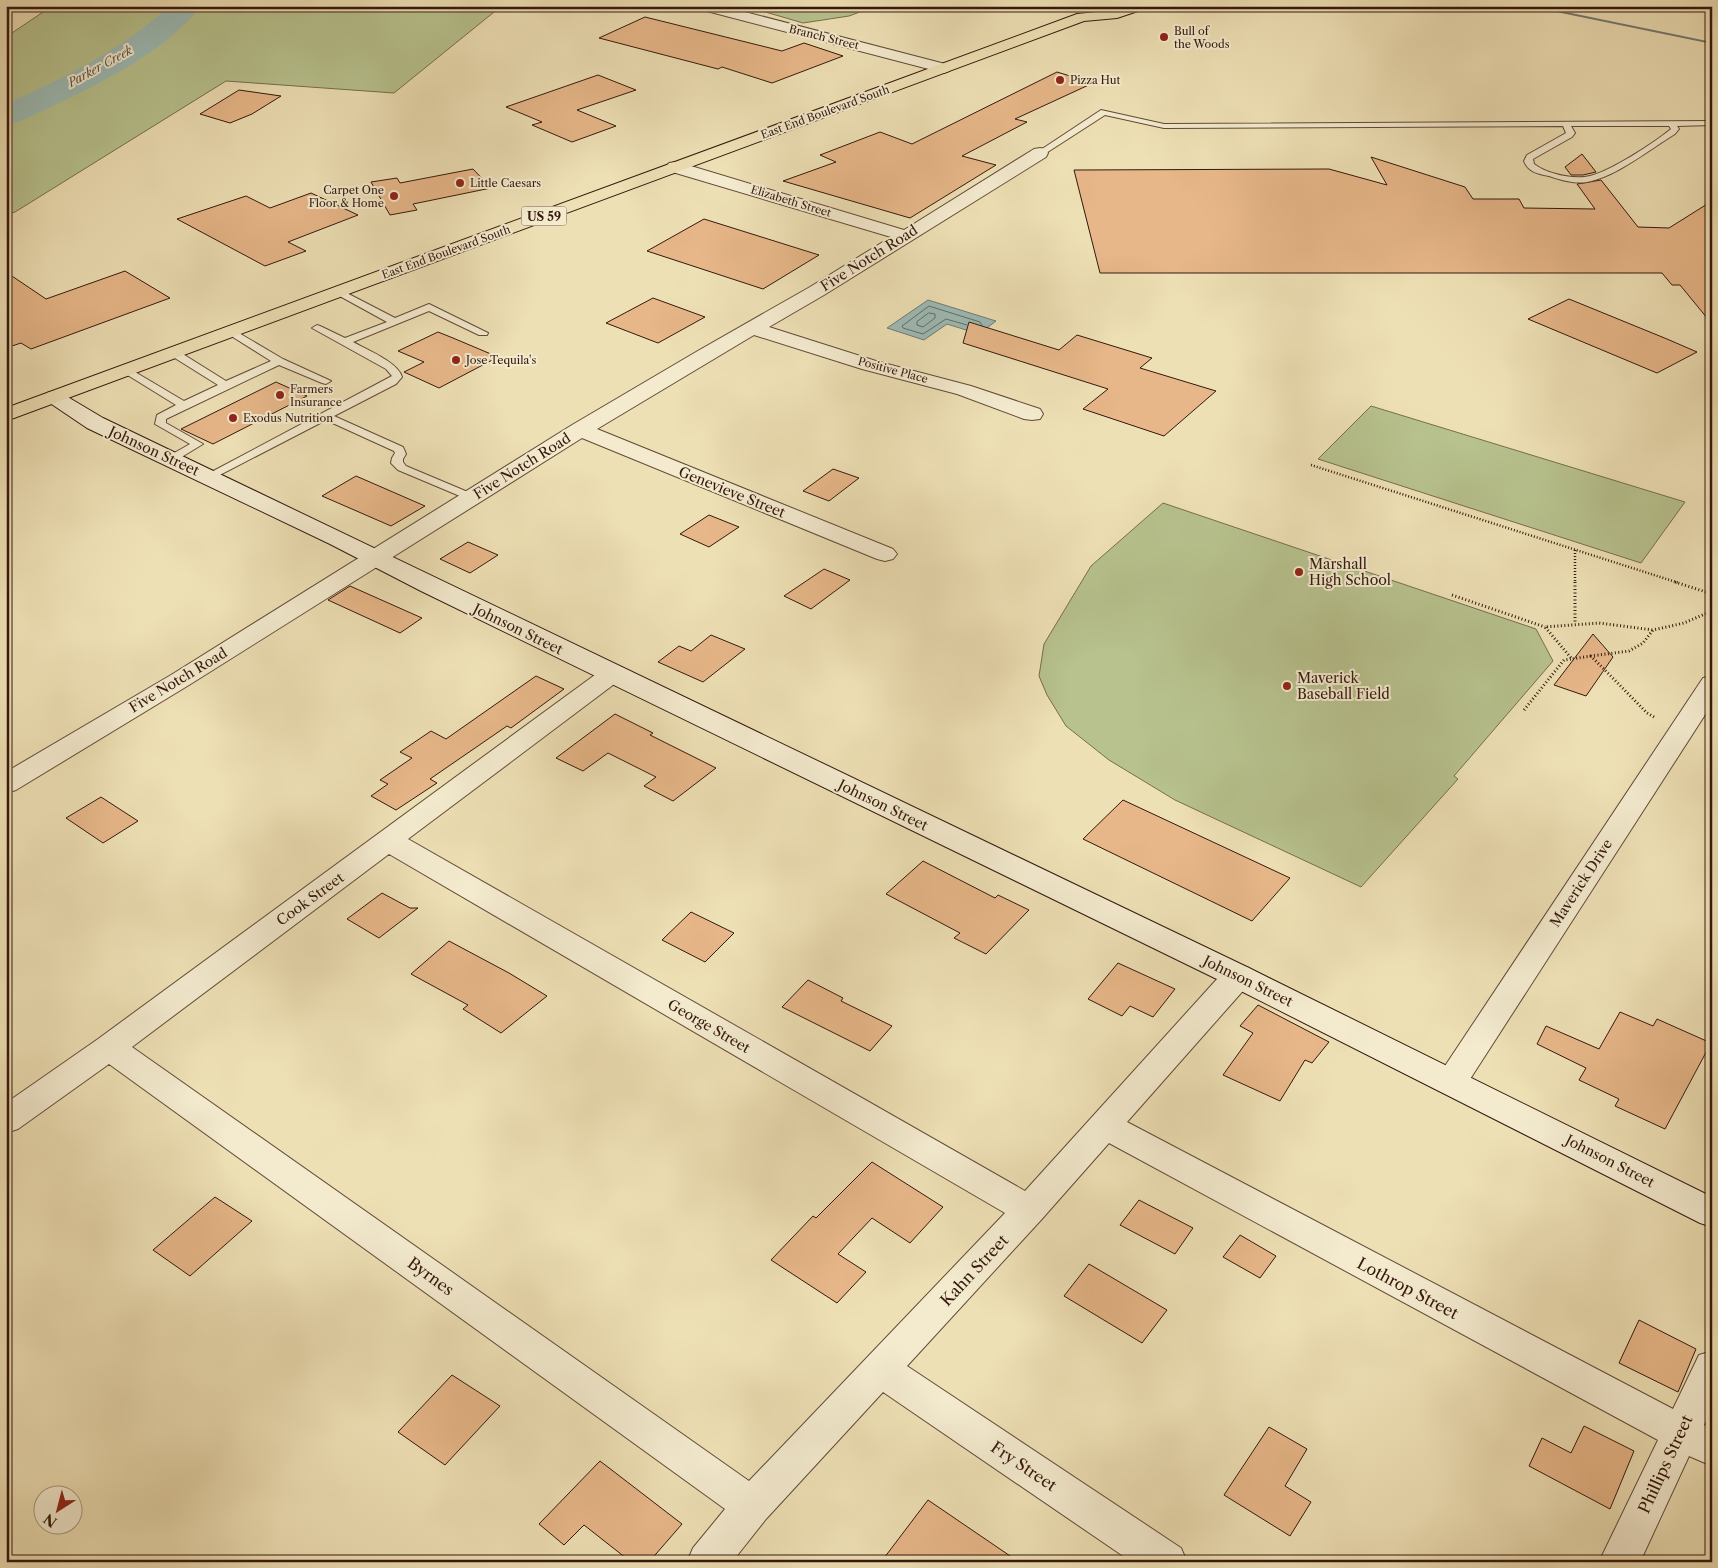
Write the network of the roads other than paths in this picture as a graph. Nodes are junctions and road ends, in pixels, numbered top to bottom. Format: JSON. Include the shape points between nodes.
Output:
{"nodes":[{"id":1,"x":704,"y":6,"type":"edge"},
{"id":2,"x":1139,"y":6,"type":"edge"},
{"id":3,"x":1084,"y":12,"type":"edge"},
{"id":4,"x":944,"y":68,"type":"junction"},
{"id":5,"x":1672,"y":123,"type":"junction"},
{"id":6,"x":1712,"y":123,"type":"edge"},
{"id":7,"x":1566,"y":124,"type":"junction"},
{"id":8,"x":1040,"y":153,"type":"joint"},
{"id":9,"x":675,"y":167,"type":"junction"},
{"id":10,"x":906,"y":236,"type":"junction"},
{"id":11,"x":339,"y":292,"type":"junction"},
{"id":12,"x":395,"y":322,"type":"junction"},
{"id":13,"x":317,"y":328,"type":"dead end"},
{"id":14,"x":753,"y":328,"type":"junction"},
{"id":15,"x":232,"y":332,"type":"junction"},
{"id":16,"x":482,"y":333,"type":"dead end"},
{"id":17,"x":345,"y":342,"type":"junction"},
{"id":18,"x":174,"y":353,"type":"junction"},
{"id":19,"x":278,"y":361,"type":"junction"},
{"id":20,"x":126,"y":371,"type":"junction"},
{"id":21,"x":326,"y":381,"type":"dead end"},
{"id":22,"x":225,"y":385,"type":"junction"},
{"id":23,"x":54,"y":398,"type":"junction"},
{"id":24,"x":184,"y":405,"type":"junction"},
{"id":25,"x":1032,"y":414,"type":"dead end"},
{"id":26,"x":6,"y":415,"type":"edge"},
{"id":27,"x":325,"y":416,"type":"junction"},
{"id":28,"x":580,"y":430,"type":"junction"},
{"id":29,"x":171,"y":459,"type":"junction"},
{"id":30,"x":208,"y":477,"type":"junction"},
{"id":31,"x":471,"y":498,"type":"junction"},
{"id":32,"x":885,"y":554,"type":"dead end"},
{"id":33,"x":375,"y":558,"type":"junction"},
{"id":34,"x":612,"y":674,"type":"junction"},
{"id":35,"x":1712,"y":684,"type":"edge"},
{"id":36,"x":6,"y":784,"type":"edge"},
{"id":37,"x":388,"y":841,"type":"junction"},
{"id":38,"x":1238,"y":976,"type":"junction"},
{"id":39,"x":109,"y":1047,"type":"junction"},
{"id":40,"x":1452,"y":1082,"type":"junction"},
{"id":41,"x":6,"y":1120,"type":"edge"},
{"id":42,"x":1105,"y":1126,"type":"junction"},
{"id":43,"x":1029,"y":1210,"type":"junction"},
{"id":44,"x":1712,"y":1213,"type":"edge"},
{"id":45,"x":1712,"y":1367,"type":"edge"},
{"id":46,"x":882,"y":1370,"type":"junction"},
{"id":47,"x":1696,"y":1440,"type":"edge"},
{"id":48,"x":752,"y":1506,"type":"junction"},
{"id":49,"x":707,"y":1562,"type":"edge"},
{"id":50,"x":1166,"y":1562,"type":"edge"},
{"id":51,"x":1619,"y":1562,"type":"edge"}],
"edges":[{"from":1,"to":4,"type":"street","name":"Branch Street"},
{"from":2,"to":3,"type":"highway","name":"East End Boulevard South","number":"US 59","via":[[1117,14]]},
{"from":3,"to":4,"type":"highway","name":"East End Boulevard South","number":"US 59"},
{"from":4,"to":9,"type":"highway","name":"East End Boulevard South","number":"US 59"},
{"from":5,"to":6,"type":"lane"},
{"from":5,"to":7,"type":"lane"},
{"from":5,"to":7,"type":"lane","via":[[1675,129],[1672,132],[1597,176],[1578,180],[1537,170],[1528,161],[1569,135],[1570,129]]},
{"from":7,"to":8,"type":"lane","via":[[1164,126],[1104,112]]},
{"from":8,"to":10,"type":"street","name":"Five Notch Road"},
{"from":9,"to":10,"type":"street","name":"Elizabeth Street"},
{"from":9,"to":11,"type":"highway","name":"East End Boulevard South","number":"US 59"},
{"from":10,"to":14,"type":"street","name":"Five Notch Road"},
{"from":11,"to":12,"type":"lane"},
{"from":11,"to":15,"type":"highway","name":"East End Boulevard South","number":"US 59"},
{"from":12,"to":16,"type":"lane","via":[[429,307]]},
{"from":12,"to":17,"type":"lane"},
{"from":13,"to":17,"type":"lane"},
{"from":14,"to":25,"type":"street","name":"Positive Place","via":[[869,365],[964,390]]},
{"from":14,"to":28,"type":"street","name":"Five Notch Road"},
{"from":15,"to":18,"type":"highway","name":"East End Boulevard South","number":"US 59"},
{"from":15,"to":19,"type":"lane"},
{"from":17,"to":27,"type":"lane","via":[[390,367],[397,376],[392,382]]},
{"from":18,"to":20,"type":"highway","name":"East End Boulevard South","number":"US 59"},
{"from":18,"to":22,"type":"lane"},
{"from":19,"to":21,"type":"lane"},
{"from":19,"to":22,"type":"lane"},
{"from":20,"to":23,"type":"highway","name":"East End Boulevard South","number":"US 59"},
{"from":20,"to":24,"type":"lane"},
{"from":22,"to":24,"type":"lane"},
{"from":23,"to":26,"type":"highway","name":"East End Boulevard South","number":"US 59"},
{"from":23,"to":29,"type":"street","name":"Johnson Street","via":[[95,423]]},
{"from":24,"to":29,"type":"lane","via":[[161,417],[160,424],[198,444]]},
{"from":27,"to":30,"type":"lane"},
{"from":27,"to":31,"type":"lane","via":[[399,449],[401,454],[397,463],[402,468]]},
{"from":28,"to":31,"type":"street","name":"Five Notch Road"},
{"from":28,"to":32,"type":"street","name":"Genevieve Street"},
{"from":29,"to":30,"type":"street","name":"Johnson Street"},
{"from":30,"to":33,"type":"street","name":"Johnson Street"},
{"from":31,"to":33,"type":"street","name":"Five Notch Road"},
{"from":33,"to":34,"type":"street","name":"Johnson Street"},
{"from":33,"to":36,"type":"street","name":"Five Notch Road"},
{"from":34,"to":37,"type":"street","name":"Cook Street"},
{"from":34,"to":38,"type":"street","name":"Johnson Street"},
{"from":35,"to":40,"type":"street","name":"Maverick Drive"},
{"from":37,"to":39,"type":"street","name":"Cook Street"},
{"from":37,"to":43,"type":"street","name":"George Street"},
{"from":38,"to":40,"type":"street","name":"Johnson Street"},
{"from":38,"to":42,"type":"street","name":"Kahn Street"},
{"from":39,"to":41,"type":"street","name":"Cook Street"},
{"from":39,"to":48,"type":"street","name":"Byrnes"},
{"from":40,"to":44,"type":"street","name":"Johnson Street"},
{"from":42,"to":43,"type":"street","name":"Kahn Street"},
{"from":42,"to":47,"type":"street","name":"Lothrop Street"},
{"from":43,"to":46,"type":"street","name":"Kahn Street"},
{"from":45,"to":47,"type":"street","name":"Phillips Street"},
{"from":46,"to":48,"type":"street","name":"Kahn Street"},
{"from":46,"to":50,"type":"street","name":"Fry Street"},
{"from":47,"to":51,"type":"street","name":"Phillips Street"},
{"from":48,"to":49,"type":"street","name":"Kahn Street"}]}
